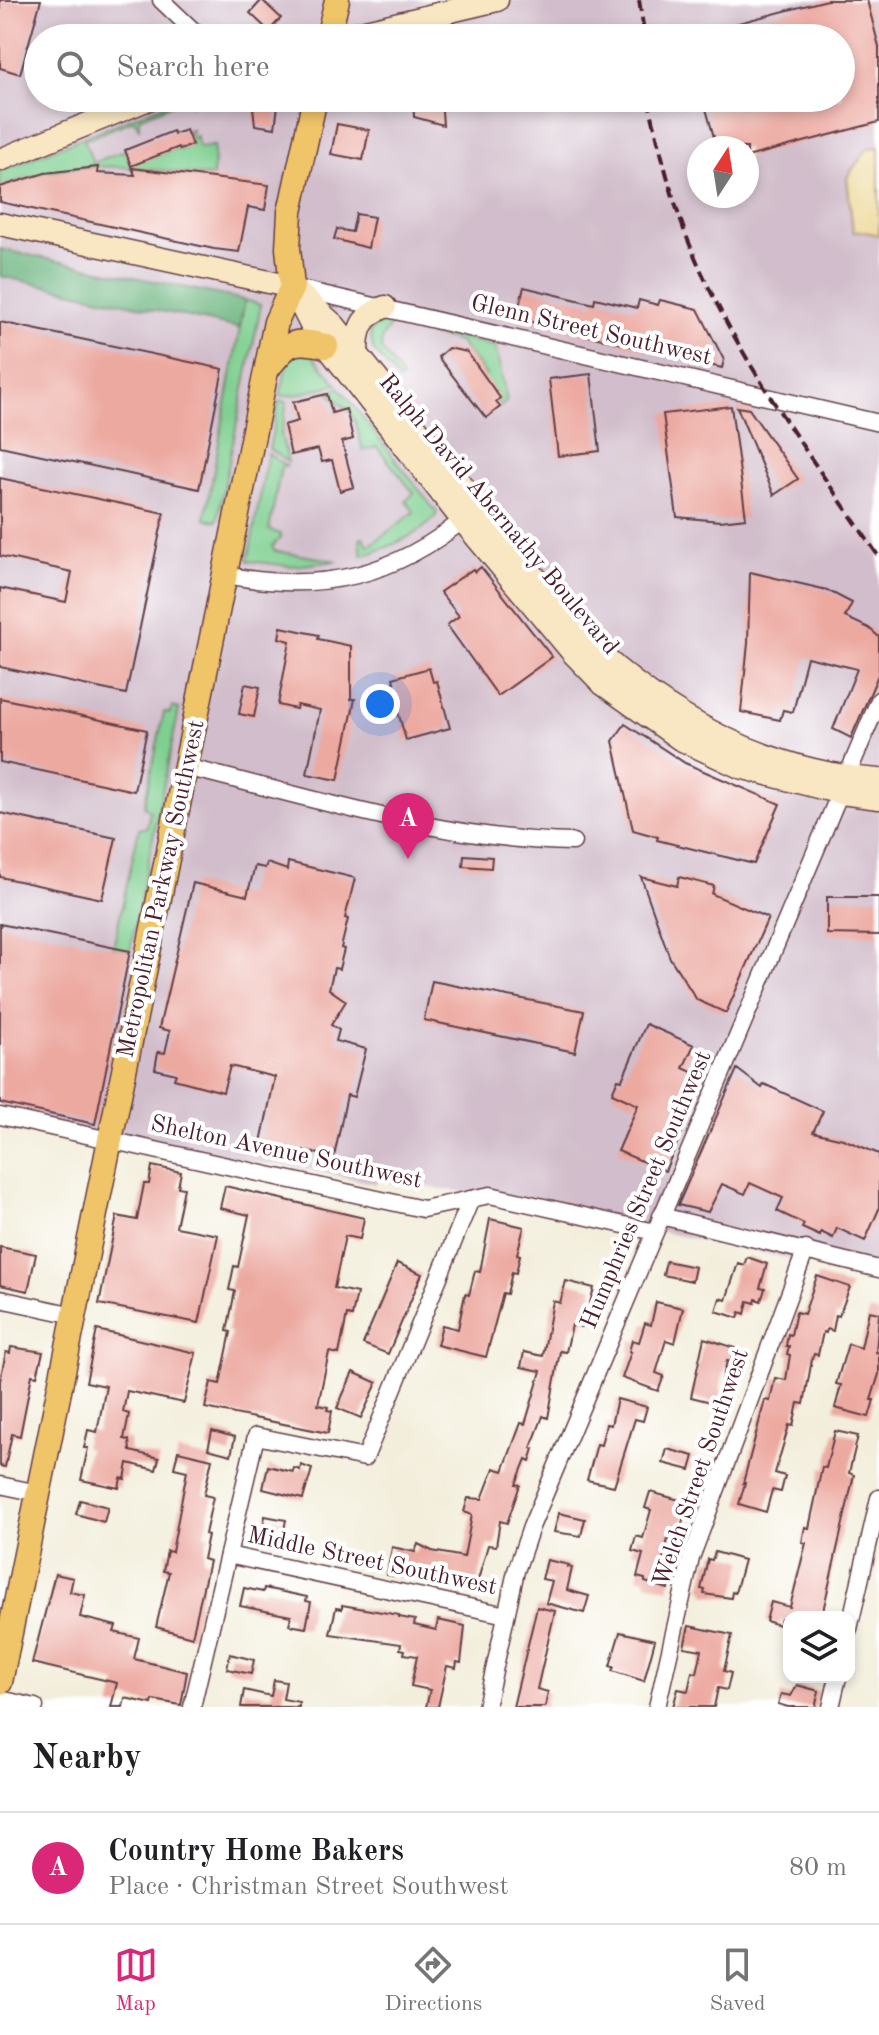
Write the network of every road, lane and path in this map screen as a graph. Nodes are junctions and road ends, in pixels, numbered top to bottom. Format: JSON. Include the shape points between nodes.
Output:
{"nodes":[{"id":1,"x":161,"y":0,"type":"edge"},
{"id":2,"x":497,"y":0,"type":"edge"},
{"id":3,"x":336,"y":1,"type":"edge"},
{"id":4,"x":186,"y":24,"type":"edge"},
{"id":5,"x":331,"y":24,"type":"edge"},
{"id":6,"x":395,"y":24,"type":"edge"},
{"id":7,"x":117,"y":112,"type":"edge"},
{"id":8,"x":312,"y":112,"type":"edge"},
{"id":9,"x":0,"y":160,"type":"edge"},
{"id":10,"x":0,"y":224,"type":"edge"},
{"id":11,"x":292,"y":287,"type":"junction"},
{"id":12,"x":385,"y":307,"type":"junction"},
{"id":13,"x":326,"y":346,"type":"junction"},
{"id":14,"x":357,"y":353,"type":"junction"},
{"id":15,"x":267,"y":370,"type":"junction"},
{"id":16,"x":879,"y":423,"type":"edge"},
{"id":17,"x":471,"y":514,"type":"junction"},
{"id":18,"x":226,"y":575,"type":"junction"},
{"id":19,"x":879,"y":700,"type":"edge"},
{"id":20,"x":186,"y":767,"type":"junction"},
{"id":21,"x":879,"y":780,"type":"edge"},
{"id":22,"x":844,"y":785,"type":"junction"},
{"id":23,"x":879,"y":798,"type":"edge"},
{"id":24,"x":573,"y":842,"type":"dead end"},
{"id":25,"x":0,"y":1116,"type":"edge"},
{"id":26,"x":111,"y":1140,"type":"junction"},
{"id":27,"x":471,"y":1199,"type":"junction"},
{"id":28,"x":661,"y":1216,"type":"junction"},
{"id":29,"x":655,"y":1232,"type":"junction"},
{"id":30,"x":806,"y":1249,"type":"junction"},
{"id":31,"x":879,"y":1269,"type":"edge"},
{"id":32,"x":0,"y":1299,"type":"edge"},
{"id":33,"x":74,"y":1315,"type":"junction"},
{"id":34,"x":0,"y":1485,"type":"edge"},
{"id":35,"x":38,"y":1493,"type":"junction"},
{"id":36,"x":879,"y":1498,"type":"edge"},
{"id":37,"x":228,"y":1555,"type":"junction"},
{"id":38,"x":853,"y":1611,"type":"edge"},
{"id":39,"x":506,"y":1615,"type":"junction"},
{"id":40,"x":0,"y":1682,"type":"edge"},
{"id":41,"x":837,"y":1683,"type":"edge"},
{"id":42,"x":0,"y":1699,"type":"edge"},
{"id":43,"x":35,"y":1707,"type":"edge"},
{"id":44,"x":192,"y":1707,"type":"edge"},
{"id":45,"x":486,"y":1707,"type":"edge"},
{"id":46,"x":657,"y":1707,"type":"edge"},
{"id":47,"x":831,"y":1707,"type":"edge"}],
"edges":[{"from":1,"to":4,"type":"street"},
{"from":2,"to":6,"type":"main road"},
{"from":3,"to":5,"type":"main road"},
{"from":7,"to":9,"type":"main road"},
{"from":8,"to":11,"type":"main road","name":"Metropolitan Parkway Southwest","via":[[290,212]]},
{"from":10,"to":11,"type":"main road"},
{"from":11,"to":12,"type":"street","name":"Glenn Street Southwest"},
{"from":11,"to":13,"type":"main road","name":"Ralph David Abernathy Boulevard"},
{"from":11,"to":14,"type":"main road","name":"Ralph David Abernathy Boulevard"},
{"from":11,"to":15,"type":"main road","name":"Metropolitan Parkway Southwest","via":[[277,318]]},
{"from":12,"to":14,"type":"main road","via":[[362,322]]},
{"from":12,"to":16,"type":"street","name":"Glenn Street Southwest"},
{"from":13,"to":15,"type":"main road","via":[[293,342]]},
{"from":13,"to":17,"type":"main road","name":"Ralph David Abernathy Boulevard"},
{"from":14,"to":17,"type":"main road","name":"Ralph David Abernathy Boulevard"},
{"from":15,"to":18,"type":"main road","name":"Metropolitan Parkway Southwest"},
{"from":17,"to":18,"type":"street","via":[[418,552],[356,576],[288,584]]},
{"from":17,"to":22,"type":"main road","name":"Ralph David Abernathy Boulevard","via":[[603,684],[680,739],[740,767]]},
{"from":18,"to":20,"type":"main road","name":"Metropolitan Parkway Southwest"},
{"from":19,"to":22,"type":"street","name":"Humphries Street Southwest"},
{"from":20,"to":24,"type":"street","via":[[446,830]]},
{"from":20,"to":26,"type":"main road","name":"Metropolitan Parkway Southwest"},
{"from":21,"to":22,"type":"main road","name":"Ralph David Abernathy Boulevard"},
{"from":22,"to":23,"type":"main road","name":"Ralph David Abernathy Boulevard"},
{"from":22,"to":28,"type":"street","name":"Humphries Street Southwest"},
{"from":25,"to":26,"type":"street","name":"Shelton Avenue Southwest"},
{"from":26,"to":27,"type":"street","name":"Shelton Avenue Southwest","via":[[423,1209]]},
{"from":26,"to":33,"type":"main road","name":"Metropolitan Parkway Southwest"},
{"from":27,"to":29,"type":"street","name":"Shelton Avenue Southwest","via":[[490,1195]]},
{"from":27,"to":37,"type":"street","via":[[365,1458],[256,1436]]},
{"from":28,"to":29,"type":"street","name":"Humphries Street Southwest"},
{"from":28,"to":30,"type":"street"},
{"from":29,"to":39,"type":"street","name":"Humphries Street Southwest","via":[[531,1527]]},
{"from":30,"to":31,"type":"street"},
{"from":30,"to":46,"type":"street","name":"Welch Street Southwest","via":[[691,1558]]},
{"from":32,"to":33,"type":"street"},
{"from":33,"to":35,"type":"main road","name":"Metropolitan Parkway Southwest"},
{"from":34,"to":35,"type":"street"},
{"from":35,"to":40,"type":"main road","name":"Metropolitan Parkway Southwest"},
{"from":36,"to":38,"type":"street"},
{"from":37,"to":39,"type":"street","name":"Middle Street Southwest"},
{"from":37,"to":44,"type":"street"},
{"from":39,"to":45,"type":"street","name":"Humphries Street Southwest"},
{"from":41,"to":47,"type":"street"},
{"from":42,"to":43,"type":"street"}]}
